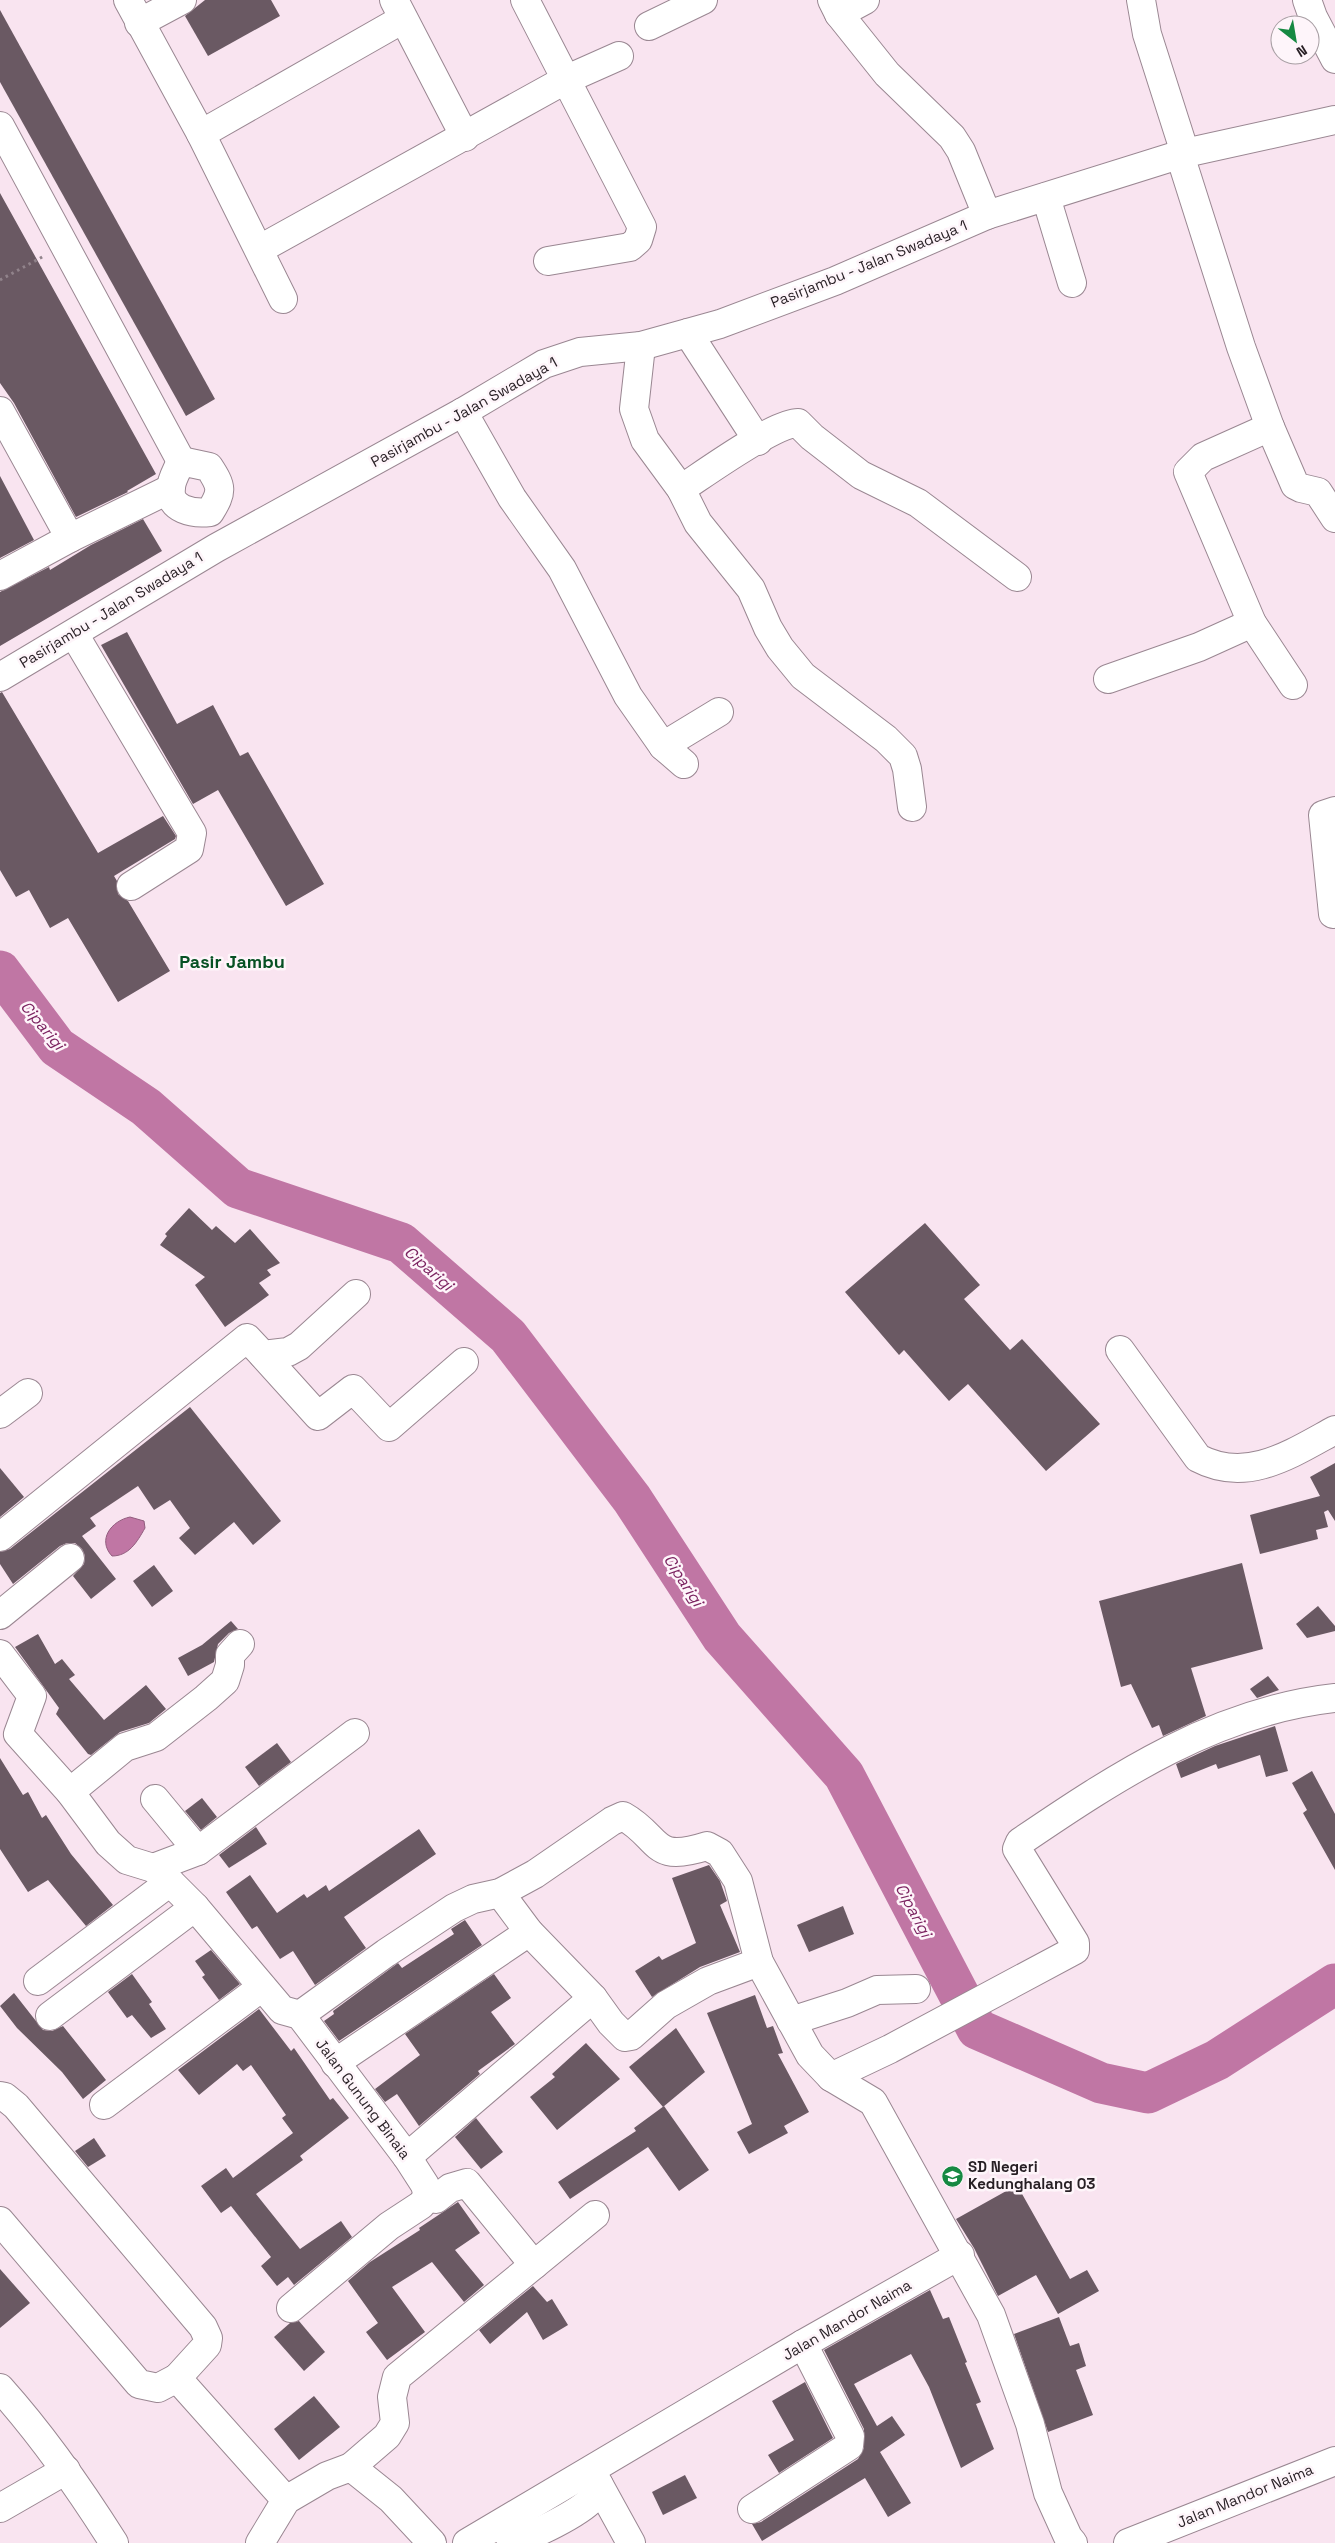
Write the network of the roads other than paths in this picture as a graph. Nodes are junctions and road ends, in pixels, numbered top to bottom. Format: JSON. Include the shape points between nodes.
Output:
{"nodes":[{"id":1,"x":182,"y":0,"type":"edge"},
{"id":2,"x":524,"y":0,"type":"edge"},
{"id":3,"x":702,"y":0,"type":"edge"},
{"id":4,"x":865,"y":0,"type":"edge"},
{"id":5,"x":1141,"y":0,"type":"edge"},
{"id":6,"x":1308,"y":0,"type":"edge"},
{"id":7,"x":835,"y":7,"type":"edge"},
{"id":8,"x":398,"y":9,"type":"edge"},
{"id":9,"x":133,"y":11,"type":"edge"},
{"id":10,"x":649,"y":26,"type":"dead end"},
{"id":11,"x":620,"y":56,"type":"dead end"},
{"id":12,"x":1335,"y":59,"type":"edge"},
{"id":13,"x":565,"y":80,"type":"junction"},
{"id":14,"x":1335,"y":120,"type":"edge"},
{"id":15,"x":0,"y":126,"type":"edge"},
{"id":16,"x":201,"y":134,"type":"junction"},
{"id":17,"x":465,"y":137,"type":"junction"},
{"id":18,"x":1182,"y":154,"type":"junction"},
{"id":19,"x":1046,"y":197,"type":"junction"},
{"id":20,"x":986,"y":215,"type":"junction"},
{"id":21,"x":260,"y":249,"type":"junction"},
{"id":22,"x":548,"y":261,"type":"dead end"},
{"id":23,"x":1072,"y":283,"type":"dead end"},
{"id":24,"x":284,"y":299,"type":"dead end"},
{"id":25,"x":688,"y":333,"type":"junction"},
{"id":26,"x":641,"y":346,"type":"junction"},
{"id":27,"x":463,"y":412,"type":"junction"},
{"id":28,"x":2,"y":419,"type":"edge"},
{"id":29,"x":1270,"y":427,"type":"junction"},
{"id":30,"x":758,"y":440,"type":"junction"},
{"id":31,"x":180,"y":461,"type":"junction"},
{"id":32,"x":170,"y":489,"type":"junction"},
{"id":33,"x":681,"y":489,"type":"junction"},
{"id":34,"x":1335,"y":518,"type":"edge"},
{"id":35,"x":70,"y":538,"type":"junction"},
{"id":36,"x":0,"y":576,"type":"edge"},
{"id":37,"x":1018,"y":577,"type":"dead end"},
{"id":38,"x":1252,"y":623,"type":"junction"},
{"id":39,"x":74,"y":634,"type":"junction"},
{"id":40,"x":0,"y":677,"type":"edge"},
{"id":41,"x":1108,"y":679,"type":"dead end"},
{"id":42,"x":1292,"y":684,"type":"dead end"},
{"id":43,"x":719,"y":712,"type":"dead end"},
{"id":44,"x":663,"y":746,"type":"junction"},
{"id":45,"x":684,"y":764,"type":"dead end"},
{"id":46,"x":912,"y":807,"type":"dead end"},
{"id":47,"x":1335,"y":811,"type":"edge"},
{"id":48,"x":131,"y":886,"type":"dead end"},
{"id":49,"x":1333,"y":914,"type":"dead end"},
{"id":50,"x":356,"y":1294,"type":"dead end"},
{"id":51,"x":1120,"y":1350,"type":"dead end"},
{"id":52,"x":263,"y":1355,"type":"junction"},
{"id":53,"x":464,"y":1362,"type":"dead end"},
{"id":54,"x":28,"y":1393,"type":"dead end"},
{"id":55,"x":0,"y":1414,"type":"edge"},
{"id":56,"x":1335,"y":1430,"type":"edge"},
{"id":57,"x":0,"y":1537,"type":"edge"},
{"id":58,"x":70,"y":1558,"type":"dead end"},
{"id":59,"x":0,"y":1615,"type":"edge"},
{"id":60,"x":240,"y":1644,"type":"dead end"},
{"id":61,"x":0,"y":1654,"type":"edge"},
{"id":62,"x":1335,"y":1698,"type":"edge"},
{"id":63,"x":355,"y":1733,"type":"dead end"},
{"id":64,"x":9,"y":1738,"type":"edge"},
{"id":65,"x":70,"y":1792,"type":"junction"},
{"id":66,"x":155,"y":1798,"type":"dead end"},
{"id":67,"x":198,"y":1851,"type":"junction"},
{"id":68,"x":161,"y":1875,"type":"junction"},
{"id":69,"x":500,"y":1893,"type":"junction"},
{"id":70,"x":195,"y":1907,"type":"junction"},
{"id":71,"x":529,"y":1932,"type":"junction"},
{"id":72,"x":759,"y":1962,"type":"junction"},
{"id":73,"x":38,"y":1980,"type":"dead end"},
{"id":74,"x":262,"y":1987,"type":"junction"},
{"id":75,"x":916,"y":1989,"type":"dead end"},
{"id":76,"x":593,"y":1998,"type":"junction"},
{"id":77,"x":300,"y":2015,"type":"junction"},
{"id":78,"x":50,"y":2016,"type":"dead end"},
{"id":79,"x":791,"y":2021,"type":"junction"},
{"id":80,"x":335,"y":2063,"type":"junction"},
{"id":81,"x":831,"y":2077,"type":"junction"},
{"id":82,"x":0,"y":2096,"type":"edge"},
{"id":83,"x":104,"y":2105,"type":"dead end"},
{"id":84,"x":407,"y":2157,"type":"junction"},
{"id":85,"x":428,"y":2196,"type":"junction"},
{"id":86,"x":595,"y":2215,"type":"dead end"},
{"id":87,"x":0,"y":2221,"type":"edge"},
{"id":88,"x":960,"y":2255,"type":"junction"},
{"id":89,"x":534,"y":2265,"type":"junction"},
{"id":90,"x":291,"y":2308,"type":"dead end"},
{"id":91,"x":803,"y":2344,"type":"junction"},
{"id":92,"x":177,"y":2378,"type":"junction"},
{"id":93,"x":0,"y":2388,"type":"edge"},
{"id":94,"x":1335,"y":2461,"type":"edge"},
{"id":95,"x":355,"y":2465,"type":"junction"},
{"id":96,"x":66,"y":2470,"type":"junction"},
{"id":97,"x":595,"y":2477,"type":"junction"},
{"id":98,"x":286,"y":2500,"type":"junction"},
{"id":99,"x":0,"y":2508,"type":"edge"},
{"id":100,"x":752,"y":2509,"type":"dead end"},
{"id":101,"x":114,"y":2543,"type":"edge"},
{"id":102,"x":260,"y":2543,"type":"edge"},
{"id":103,"x":432,"y":2543,"type":"edge"},
{"id":104,"x":467,"y":2543,"type":"edge"},
{"id":105,"x":631,"y":2543,"type":"edge"},
{"id":106,"x":1073,"y":2543,"type":"edge"},
{"id":107,"x":1128,"y":2543,"type":"edge"}],
"edges":[{"from":1,"to":9,"type":"street"},
{"from":2,"to":13,"type":"street"},
{"from":3,"to":10,"type":"street"},
{"from":4,"to":7,"type":"street"},
{"from":5,"to":18,"type":"street","via":[[1147,34]]},
{"from":6,"to":12,"type":"street","via":[[1313,17]]},
{"from":7,"to":20,"type":"street","via":[[887,74],[952,136],[962,150]]},
{"from":8,"to":16,"type":"street"},
{"from":8,"to":17,"type":"street"},
{"from":9,"to":16,"type":"street"},
{"from":11,"to":13,"type":"street"},
{"from":13,"to":17,"type":"street"},
{"from":13,"to":22,"type":"street","via":[[642,231],[630,246]]},
{"from":14,"to":18,"type":"street","name":"Pasirjambu - Jalan Swadaya 1"},
{"from":15,"to":31,"type":"street"},
{"from":16,"to":21,"type":"street"},
{"from":17,"to":21,"type":"street"},
{"from":18,"to":19,"type":"street","name":"Pasirjambu - Jalan Swadaya 1"},
{"from":18,"to":29,"type":"street","via":[[1241,348]]},
{"from":19,"to":20,"type":"street","name":"Pasirjambu - Jalan Swadaya 1"},
{"from":19,"to":23,"type":"street"},
{"from":20,"to":25,"type":"street","name":"Pasirjambu - Jalan Swadaya 1","via":[[835,281]]},
{"from":21,"to":24,"type":"street"},
{"from":25,"to":26,"type":"street","name":"Pasirjambu - Jalan Swadaya 1"},
{"from":25,"to":30,"type":"street"},
{"from":26,"to":27,"type":"street","name":"Pasirjambu - Jalan Swadaya 1","via":[[580,352],[544,364]]},
{"from":26,"to":33,"type":"street","via":[[634,409],[637,423],[645,440]]},
{"from":27,"to":39,"type":"street","name":"Pasirjambu - Jalan Swadaya 1","via":[[216,548]]},
{"from":27,"to":44,"type":"street","via":[[512,498],[562,569],[628,696]]},
{"from":28,"to":35,"type":"street"},
{"from":29,"to":34,"type":"street","via":[[1295,485],[1318,492]]},
{"from":29,"to":38,"type":"street","via":[[1203,457],[1188,472]]},
{"from":30,"to":33,"type":"street"},
{"from":30,"to":37,"type":"street","via":[[789,424],[802,424],[812,437],[861,475],[918,503]]},
{"from":31,"to":32,"type":"street"},
{"from":31,"to":32,"type":"street","via":[[209,467],[218,481],[220,495],[210,512],[195,514],[178,505]]},
{"from":32,"to":35,"type":"street"},
{"from":33,"to":46,"type":"street","via":[[698,523],[751,589],[768,628],[803,676],[886,739],[903,756]]},
{"from":35,"to":36,"type":"street"},
{"from":38,"to":41,"type":"street","via":[[1199,647]]},
{"from":38,"to":42,"type":"street"},
{"from":39,"to":40,"type":"street","name":"Pasirjambu - Jalan Swadaya 1"},
{"from":39,"to":48,"type":"street","via":[[192,833],[189,849]]},
{"from":43,"to":44,"type":"street"},
{"from":44,"to":45,"type":"street"},
{"from":47,"to":49,"type":"street","via":[[1324,815]]},
{"from":50,"to":52,"type":"street","via":[[299,1346],[288,1352]]},
{"from":51,"to":56,"type":"street","via":[[1198,1458],[1214,1467],[1254,1468]]},
{"from":52,"to":53,"type":"street","via":[[318,1416],[353,1389],[389,1427]]},
{"from":52,"to":57,"type":"street","via":[[247,1338]]},
{"from":54,"to":55,"type":"street"},
{"from":58,"to":59,"type":"street"},
{"from":60,"to":65,"type":"street","via":[[230,1655],[225,1681],[206,1698],[156,1737],[125,1747]]},
{"from":61,"to":64,"type":"street","via":[[32,1696]]},
{"from":62,"to":81,"type":"street","via":[[1268,1711],[1194,1736],[1101,1787],[1020,1842],[1017,1849],[1076,1946],[1070,1954]]},
{"from":63,"to":67,"type":"street"},
{"from":64,"to":65,"type":"street"},
{"from":65,"to":68,"type":"street","via":[[108,1843],[128,1860]]},
{"from":66,"to":67,"type":"street"},
{"from":67,"to":68,"type":"street"},
{"from":68,"to":70,"type":"street"},
{"from":68,"to":73,"type":"street"},
{"from":69,"to":71,"type":"street"},
{"from":69,"to":72,"type":"street","via":[[623,1816],[667,1852],[707,1846],[720,1853],[738,1881]]},
{"from":69,"to":77,"type":"street","via":[[473,1899],[454,1908]]},
{"from":70,"to":74,"type":"street"},
{"from":70,"to":78,"type":"street"},
{"from":71,"to":76,"type":"street"},
{"from":71,"to":80,"type":"street"},
{"from":72,"to":76,"type":"street","via":[[708,1981],[666,2005],[631,2036],[625,2037],[611,2023]]},
{"from":72,"to":79,"type":"street"},
{"from":74,"to":77,"type":"street","via":[[282,2010]]},
{"from":74,"to":83,"type":"street"},
{"from":75,"to":79,"type":"street","via":[[878,1990]]},
{"from":76,"to":84,"type":"street"},
{"from":77,"to":80,"type":"street","name":"Jalan Gunung Binaia"},
{"from":79,"to":81,"type":"street","via":[[810,2055]]},
{"from":80,"to":84,"type":"street","name":"Jalan Gunung Binaia"},
{"from":81,"to":88,"type":"street","via":[[873,2102]]},
{"from":82,"to":92,"type":"street","via":[[16,2106],[203,2327],[207,2345]]},
{"from":84,"to":85,"type":"street","name":"Jalan Gunung Binaia","via":[[425,2185]]},
{"from":85,"to":89,"type":"street","via":[[436,2199],[450,2188],[467,2182]]},
{"from":85,"to":90,"type":"street"},
{"from":86,"to":89,"type":"street"},
{"from":87,"to":92,"type":"street","via":[[139,2384],[158,2388]]},
{"from":88,"to":91,"type":"street","name":"Jalan Mandor Naima"},
{"from":88,"to":106,"type":"street","via":[[991,2315],[1030,2424],[1048,2493]]},
{"from":89,"to":95,"type":"street","via":[[397,2377],[392,2397],[395,2423],[388,2436]]},
{"from":91,"to":97,"type":"street","name":"Jalan Mandor Naima"},
{"from":91,"to":100,"type":"street","via":[[851,2442]]},
{"from":92,"to":98,"type":"street"},
{"from":93,"to":96,"type":"street"},
{"from":94,"to":107,"type":"street","name":"Jalan Mandor Naima"},
{"from":95,"to":98,"type":"street","via":[[327,2476]]},
{"from":95,"to":103,"type":"street"},
{"from":96,"to":99,"type":"street"},
{"from":96,"to":101,"type":"street"},
{"from":97,"to":104,"type":"street","name":"Jalan Mandor Naima"},
{"from":97,"to":105,"type":"street"},
{"from":98,"to":102,"type":"street"}]}
